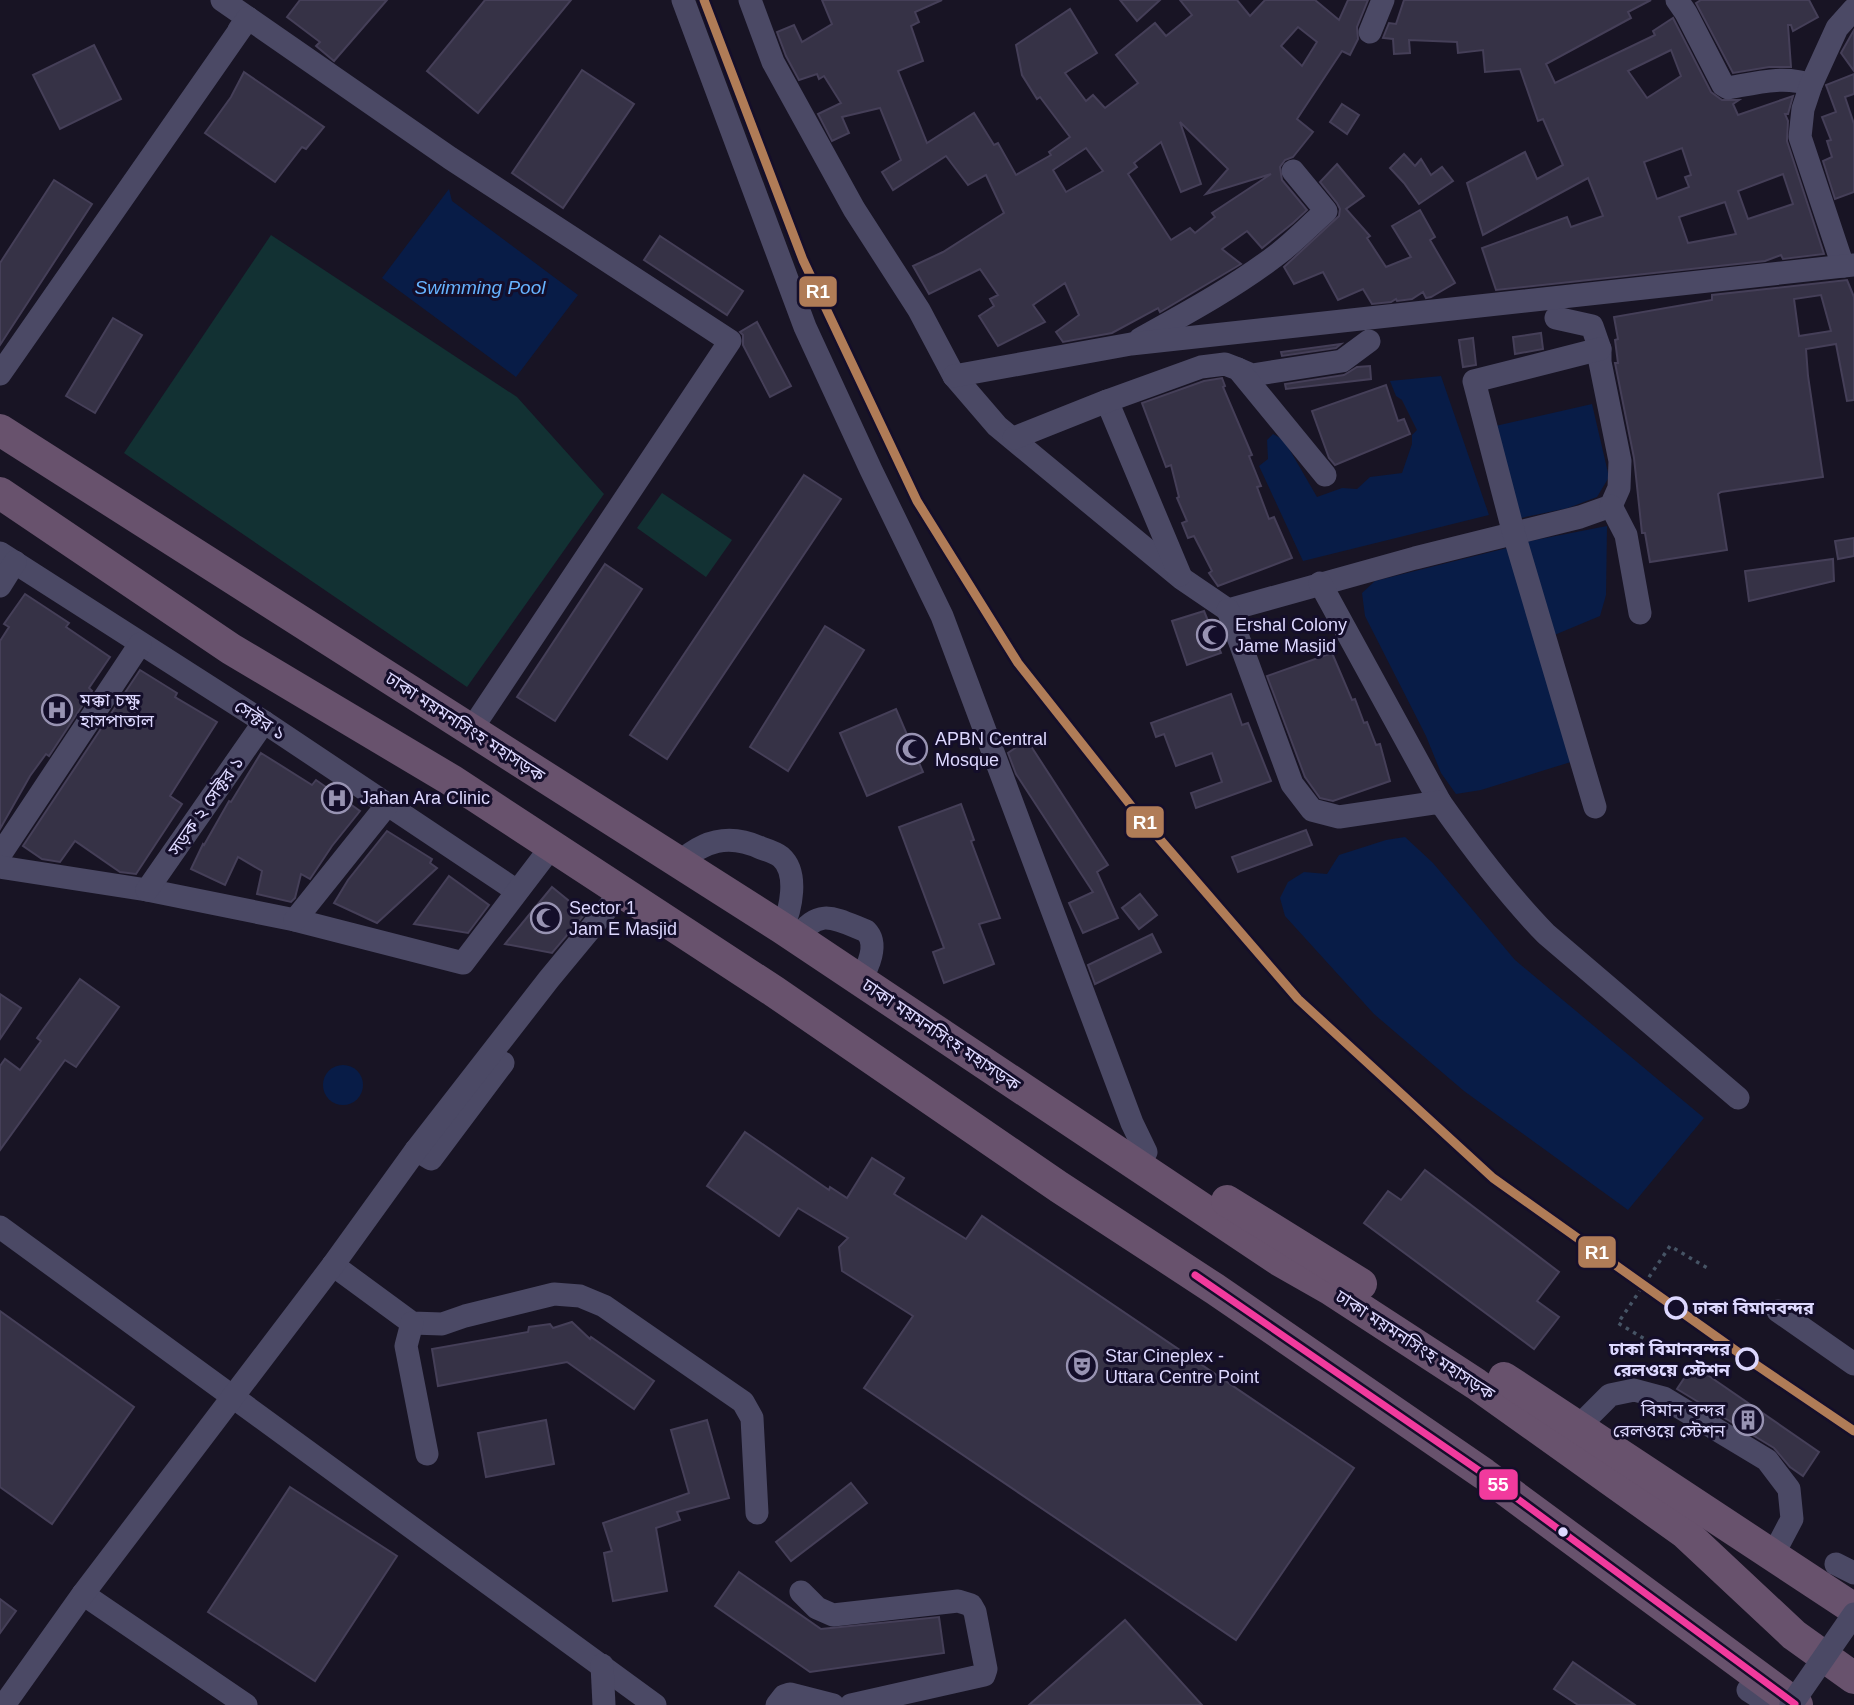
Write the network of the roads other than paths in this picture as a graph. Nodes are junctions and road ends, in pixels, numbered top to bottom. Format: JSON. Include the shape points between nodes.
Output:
{"nodes":[{"id":1,"x":222,"y":0,"type":"edge"},
{"id":2,"x":683,"y":0,"type":"edge"},
{"id":3,"x":750,"y":0,"type":"edge"},
{"id":4,"x":1383,"y":0,"type":"edge"},
{"id":5,"x":1676,"y":0,"type":"edge"},
{"id":6,"x":1854,"y":9,"type":"edge"},
{"id":7,"x":1370,"y":32,"type":"dead end"},
{"id":8,"x":1811,"y":85,"type":"junction"},
{"id":9,"x":1293,"y":171,"type":"dead end"},
{"id":10,"x":96,"y":236,"type":"junction"},
{"id":11,"x":1849,"y":266,"type":"edge"},
{"id":12,"x":1556,"y":318,"type":"dead end"},
{"id":13,"x":1369,"y":341,"type":"dead end"},
{"id":14,"x":1131,"y":344,"type":"junction"},
{"id":15,"x":1600,"y":349,"type":"junction"},
{"id":16,"x":1238,"y":369,"type":"junction"},
{"id":17,"x":0,"y":373,"type":"edge"},
{"id":18,"x":954,"y":376,"type":"junction"},
{"id":19,"x":1107,"y":401,"type":"junction"},
{"id":20,"x":0,"y":430,"type":"edge"},
{"id":21,"x":1014,"y":439,"type":"junction"},
{"id":22,"x":1325,"y":475,"type":"dead end"},
{"id":23,"x":0,"y":493,"type":"edge"},
{"id":24,"x":1611,"y":506,"type":"junction"},
{"id":25,"x":1514,"y":534,"type":"junction"},
{"id":26,"x":7,"y":557,"type":"edge"},
{"id":27,"x":1181,"y":578,"type":"junction"},
{"id":28,"x":1320,"y":583,"type":"junction"},
{"id":29,"x":0,"y":586,"type":"edge"},
{"id":30,"x":1228,"y":610,"type":"junction"},
{"id":31,"x":1640,"y":613,"type":"dead end"},
{"id":32,"x":140,"y":644,"type":"junction"},
{"id":33,"x":264,"y":722,"type":"junction"},
{"id":34,"x":471,"y":730,"type":"junction"},
{"id":35,"x":1440,"y":802,"type":"junction"},
{"id":36,"x":387,"y":804,"type":"junction"},
{"id":37,"x":1595,"y":807,"type":"dead end"},
{"id":38,"x":552,"y":846,"type":"junction"},
{"id":39,"x":0,"y":855,"type":"edge"},
{"id":40,"x":678,"y":864,"type":"junction"},
{"id":41,"x":0,"y":867,"type":"edge"},
{"id":42,"x":147,"y":890,"type":"junction"},
{"id":43,"x":517,"y":891,"type":"junction"},
{"id":44,"x":625,"y":895,"type":"junction"},
{"id":45,"x":295,"y":920,"type":"junction"},
{"id":46,"x":790,"y":934,"type":"junction"},
{"id":47,"x":860,"y":981,"type":"junction"},
{"id":48,"x":1738,"y":1098,"type":"dead end"},
{"id":49,"x":1085,"y":1131,"type":"junction"},
{"id":50,"x":1146,"y":1152,"type":"junction"},
{"id":51,"x":0,"y":1227,"type":"edge"},
{"id":52,"x":333,"y":1265,"type":"junction"},
{"id":53,"x":1778,"y":1311,"type":"dead end"},
{"id":54,"x":412,"y":1323,"type":"junction"},
{"id":55,"x":1854,"y":1364,"type":"edge"},
{"id":56,"x":234,"y":1395,"type":"junction"},
{"id":57,"x":1578,"y":1427,"type":"junction"},
{"id":58,"x":427,"y":1454,"type":"dead end"},
{"id":59,"x":757,"y":1513,"type":"dead end"},
{"id":60,"x":1773,"y":1556,"type":"junction"},
{"id":61,"x":801,"y":1592,"type":"dead end"},
{"id":62,"x":83,"y":1594,"type":"junction"},
{"id":63,"x":1854,"y":1611,"type":"edge"},
{"id":64,"x":602,"y":1665,"type":"junction"},
{"id":65,"x":1854,"y":1678,"type":"edge"},
{"id":66,"x":1748,"y":1690,"type":"dead end"},
{"id":67,"x":4,"y":1705,"type":"edge"},
{"id":68,"x":246,"y":1705,"type":"edge"},
{"id":69,"x":604,"y":1705,"type":"edge"},
{"id":70,"x":655,"y":1705,"type":"edge"},
{"id":71,"x":777,"y":1705,"type":"edge"},
{"id":72,"x":833,"y":1705,"type":"edge"},
{"id":73,"x":850,"y":1705,"type":"edge"},
{"id":74,"x":1771,"y":1705,"type":"edge"},
{"id":75,"x":1791,"y":1705,"type":"edge"},
{"id":76,"x":1797,"y":1705,"type":"edge"}],
"edges":[{"from":1,"to":10,"type":"street","via":[[248,18]]},
{"from":2,"to":50,"type":"street","via":[[805,327],[942,616]]},
{"from":3,"to":18,"type":"street","via":[[779,73]]},
{"from":4,"to":7,"type":"street"},
{"from":5,"to":8,"type":"street","via":[[1723,85],[1798,80]]},
{"from":6,"to":8,"type":"street","via":[[1837,28]]},
{"from":8,"to":11,"type":"street","via":[[1800,137]]},
{"from":9,"to":14,"type":"street","via":[[1326,211],[1252,272]]},
{"from":10,"to":17,"type":"street"},
{"from":10,"to":34,"type":"street","via":[[248,18],[450,158],[730,341]]},
{"from":11,"to":14,"type":"street"},
{"from":12,"to":15,"type":"street","via":[[1592,327]]},
{"from":13,"to":16,"type":"street","via":[[1342,361],[1252,375]]},
{"from":14,"to":18,"type":"street"},
{"from":15,"to":24,"type":"street","via":[[1620,461],[1619,488]]},
{"from":15,"to":25,"type":"street","via":[[1474,381]]},
{"from":16,"to":19,"type":"street","via":[[1225,364],[1201,367]]},
{"from":16,"to":22,"type":"street"},
{"from":18,"to":21,"type":"street"},
{"from":19,"to":21,"type":"street"},
{"from":19,"to":27,"type":"street"},
{"from":20,"to":34,"type":"highway","name":"ঢাকা ময়মনসিংহ মহাসড়ক"},
{"from":21,"to":27,"type":"street"},
{"from":23,"to":38,"type":"highway","via":[[231,649]]},
{"from":24,"to":25,"type":"street"},
{"from":24,"to":31,"type":"street","via":[[1626,534]]},
{"from":25,"to":28,"type":"street"},
{"from":25,"to":37,"type":"street"},
{"from":26,"to":29,"type":"street"},
{"from":26,"to":32,"type":"street","name":"সেক্টর ১"},
{"from":27,"to":30,"type":"street"},
{"from":28,"to":30,"type":"street"},
{"from":28,"to":35,"type":"street"},
{"from":30,"to":35,"type":"street","via":[[1292,784],[1312,810],[1339,817]]},
{"from":32,"to":33,"type":"street","name":"সেক্টর ১"},
{"from":32,"to":39,"type":"street"},
{"from":33,"to":36,"type":"street","name":"সেক্টর ১"},
{"from":33,"to":42,"type":"street","name":"সড়ক ২ সেক্টর ১"},
{"from":34,"to":40,"type":"highway","name":"ঢাকা ময়মনসিংহ মহাসড়ক"},
{"from":35,"to":48,"type":"street","via":[[1517,905],[1546,934]]},
{"from":36,"to":43,"type":"street","name":"সেক্টর ১"},
{"from":36,"to":45,"type":"street"},
{"from":38,"to":43,"type":"street"},
{"from":38,"to":44,"type":"highway"},
{"from":40,"to":46,"type":"highway","name":"ঢাকা ময়মনসিংহ মহাসড়ক"},
{"from":40,"to":46,"type":"street","via":[[690,853],[734,838],[780,856],[792,884]]},
{"from":41,"to":42,"type":"street"},
{"from":42,"to":45,"type":"street"},
{"from":43,"to":45,"type":"street","via":[[463,963]]},
{"from":44,"to":52,"type":"street","via":[[431,1159],[416,1150]]},
{"from":44,"to":76,"type":"highway","via":[[1484,1474]]},
{"from":46,"to":47,"type":"highway","name":"ঢাকা ময়মনসিংহ মহাসড়ক"},
{"from":46,"to":47,"type":"street","via":[[830,916],[866,930],[872,943],[869,966]]},
{"from":47,"to":49,"type":"highway","name":"ঢাকা ময়মনসিংহ মহাসড়ক"},
{"from":49,"to":50,"type":"highway"},
{"from":49,"to":65,"type":"highway","name":"ঢাকা ময়মনসিংহ মহাসড়ক","via":[[1476,1384],[1685,1533],[1794,1635]]},
{"from":50,"to":57,"type":"highway","via":[[1314,1253]]},
{"from":51,"to":56,"type":"street"},
{"from":52,"to":54,"type":"street"},
{"from":52,"to":56,"type":"street"},
{"from":53,"to":55,"type":"street"},
{"from":54,"to":58,"type":"street","via":[[406,1346]]},
{"from":54,"to":59,"type":"street","via":[[442,1324],[554,1294],[580,1296],[604,1306],[743,1402],[752,1418]]},
{"from":56,"to":62,"type":"street"},
{"from":56,"to":64,"type":"street"},
{"from":57,"to":60,"type":"highway"},
{"from":57,"to":60,"type":"street","via":[[1610,1395],[1634,1390],[1664,1398],[1767,1460],[1789,1489],[1792,1519]]},
{"from":60,"to":63,"type":"highway"},
{"from":61,"to":73,"type":"street","via":[[817,1608],[833,1615],[958,1601],[971,1605],[975,1612],[984,1675]]},
{"from":62,"to":67,"type":"street"},
{"from":62,"to":68,"type":"street"},
{"from":63,"to":75,"type":"street","bridge":true},
{"from":64,"to":69,"type":"street"},
{"from":64,"to":70,"type":"street"},
{"from":66,"to":74,"type":"street"},
{"from":71,"to":72,"type":"street","via":[[790,1693]]}]}
